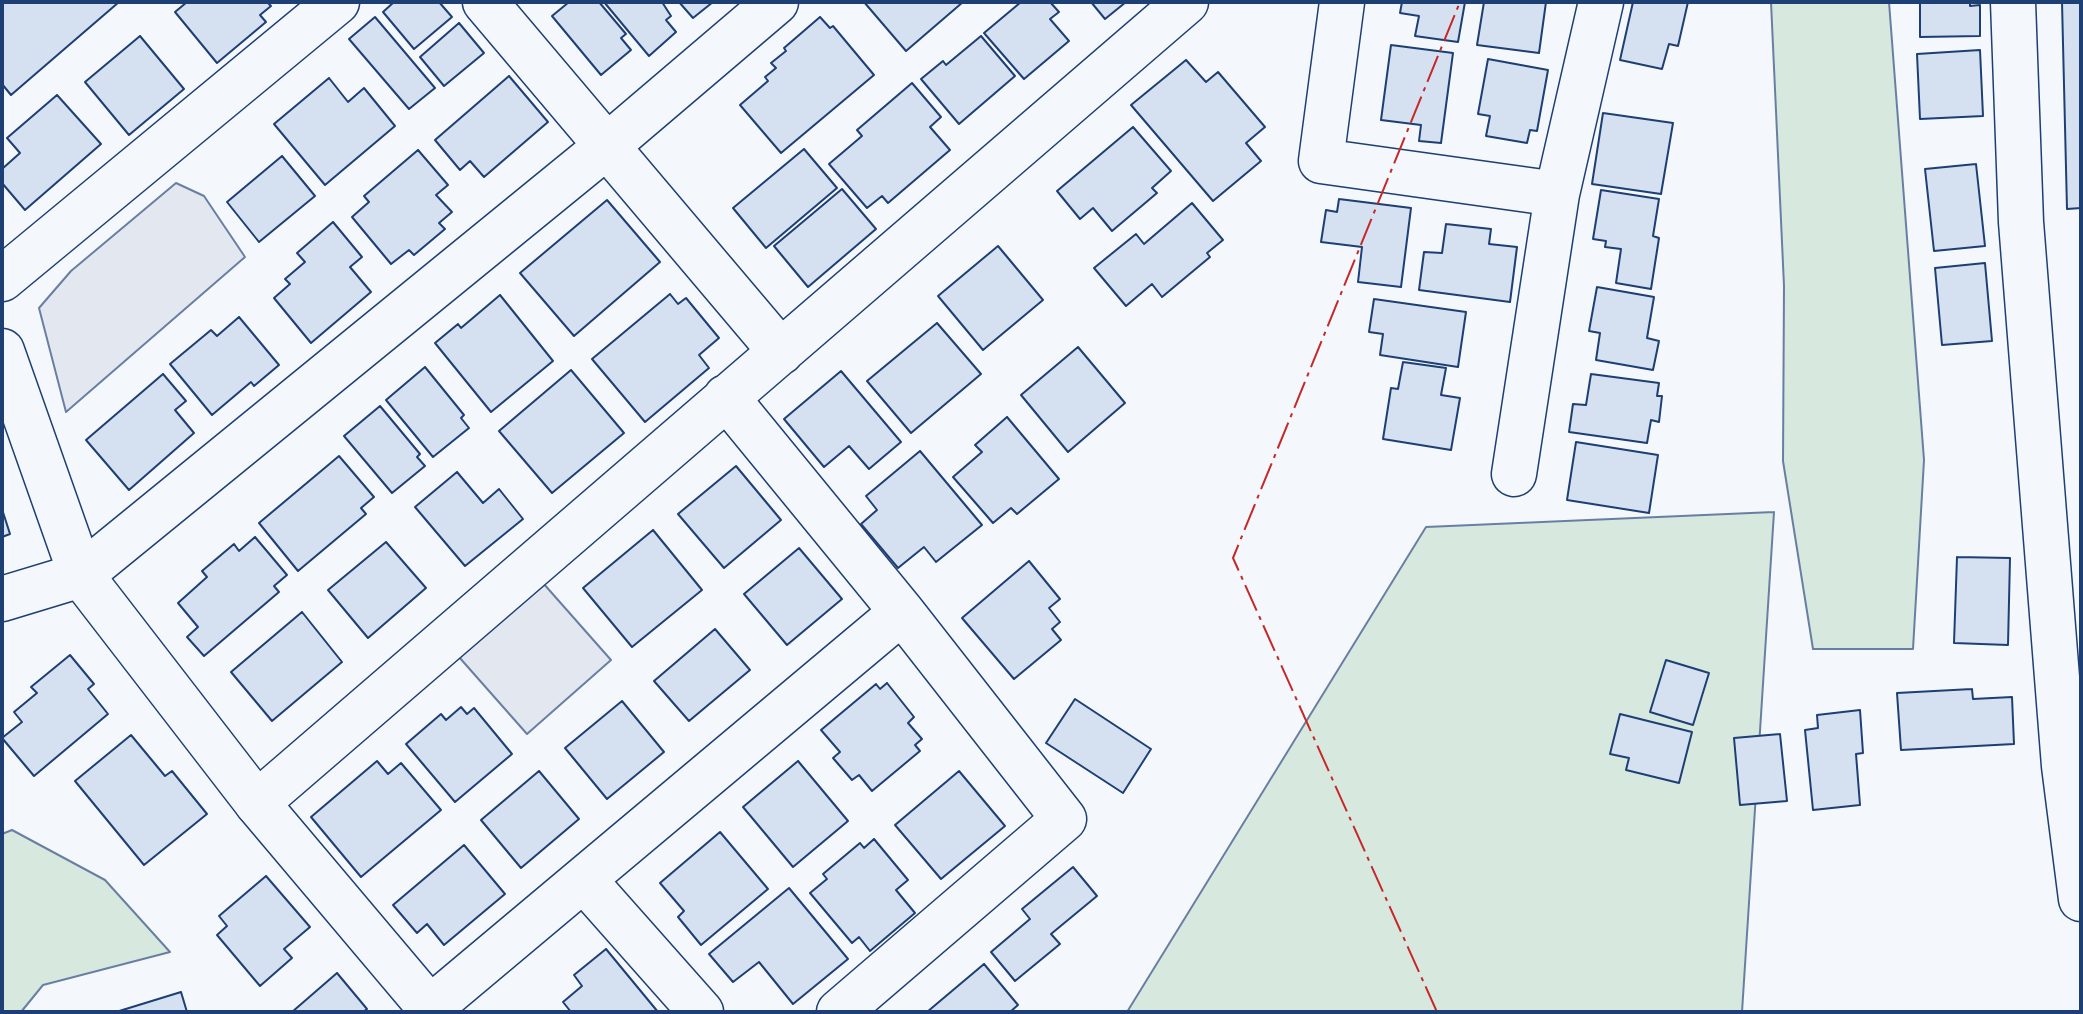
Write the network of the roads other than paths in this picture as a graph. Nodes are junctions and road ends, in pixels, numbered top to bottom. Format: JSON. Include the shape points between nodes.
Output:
{"nodes":[{"id":1,"x":337,"y":2,"type":"edge"},
{"id":2,"x":485,"y":2,"type":"edge"},
{"id":3,"x":776,"y":2,"type":"edge"},
{"id":4,"x":1186,"y":2,"type":"edge"},
{"id":5,"x":1342,"y":2,"type":"edge"},
{"id":6,"x":1601,"y":2,"type":"edge"},
{"id":7,"x":2013,"y":2,"type":"edge"},
{"id":8,"x":607,"y":146,"type":"junction"},
{"id":9,"x":1557,"y":194,"type":"junction"},
{"id":10,"x":2,"y":279,"type":"edge"},
{"id":11,"x":2,"y":351,"type":"edge"},
{"id":12,"x":781,"y":352,"type":"junction"},
{"id":13,"x":726,"y":397,"type":"junction"},
{"id":14,"x":1514,"y":474,"type":"dead end"},
{"id":15,"x":81,"y":575,"type":"junction"},
{"id":16,"x":2,"y":599,"type":"edge"},
{"id":17,"x":902,"y":612,"type":"junction"},
{"id":18,"x":2072,"y":751,"type":"edge"},
{"id":19,"x":257,"y":803,"type":"junction"},
{"id":20,"x":584,"y":880,"type":"junction"},
{"id":21,"x":2081,"y":899,"type":"edge"},
{"id":22,"x":701,"y":1012,"type":"edge"},
{"id":23,"x":839,"y":1012,"type":"edge"}],
"edges":[{"from":1,"to":10,"type":"street"},
{"from":2,"to":8,"type":"street"},
{"from":3,"to":8,"type":"street"},
{"from":4,"to":12,"type":"street"},
{"from":5,"to":9,"type":"street","via":[[1321,161]]},
{"from":6,"to":9,"type":"street"},
{"from":7,"to":18,"type":"street","via":[[2021,222]]},
{"from":8,"to":12,"type":"street"},
{"from":8,"to":15,"type":"street"},
{"from":9,"to":14,"type":"street"},
{"from":11,"to":15,"type":"street"},
{"from":12,"to":13,"type":"street"},
{"from":13,"to":17,"type":"street"},
{"from":13,"to":19,"type":"street"},
{"from":15,"to":16,"type":"street"},
{"from":15,"to":19,"type":"street"},
{"from":17,"to":20,"type":"street"},
{"from":17,"to":23,"type":"street","via":[[1064,819]]},
{"from":18,"to":21,"type":"street"},
{"from":19,"to":20,"type":"street","via":[[430,1008]]},
{"from":20,"to":22,"type":"street"}]}
